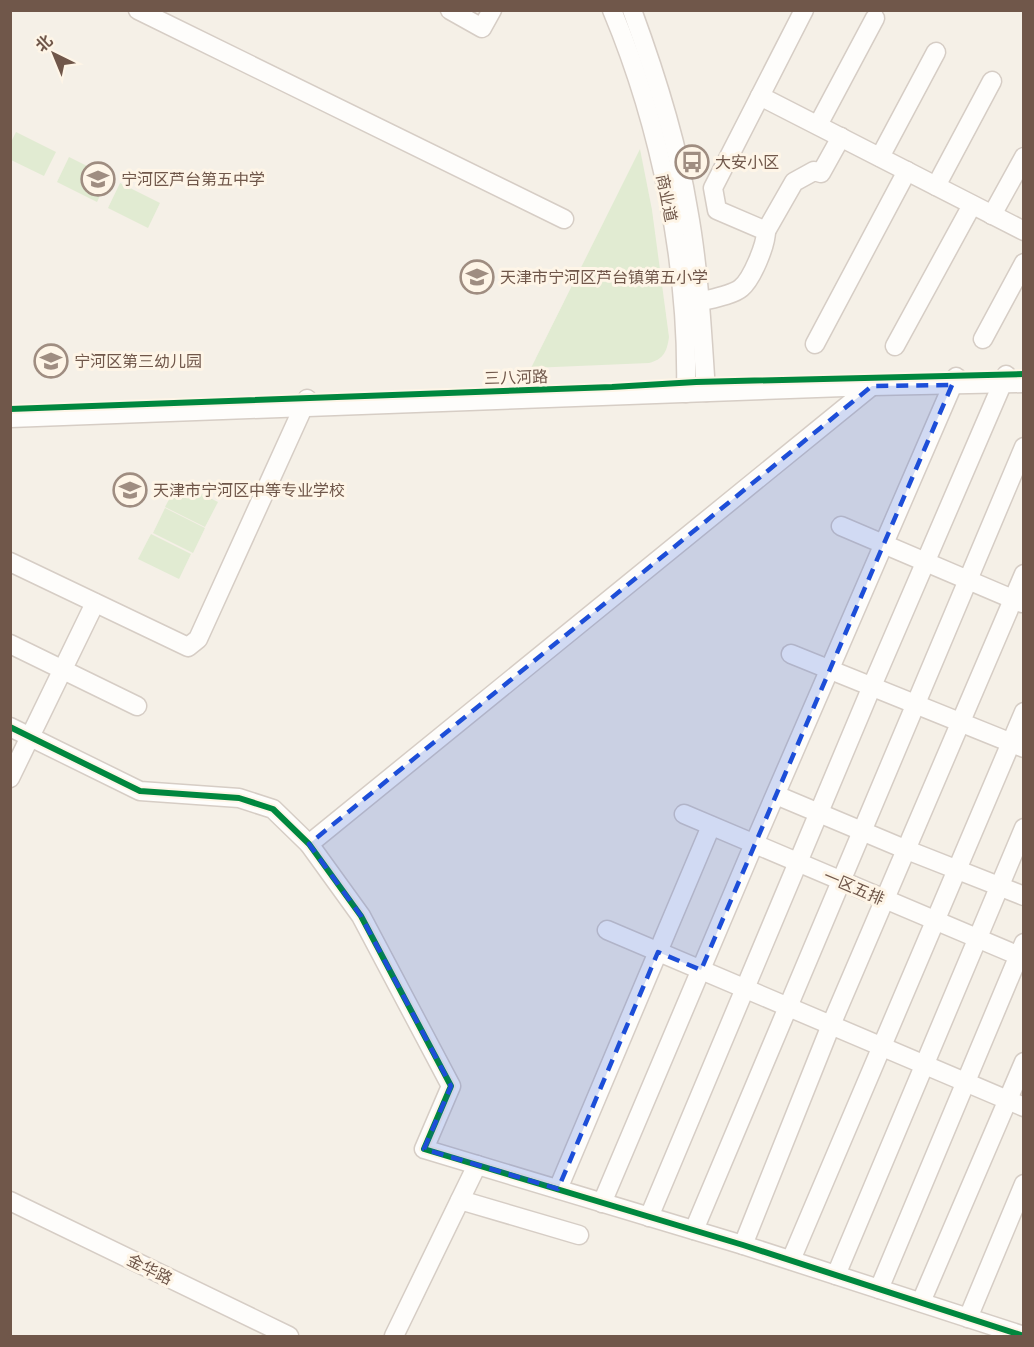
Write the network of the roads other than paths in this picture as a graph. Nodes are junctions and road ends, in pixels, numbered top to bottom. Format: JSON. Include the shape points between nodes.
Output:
{"nodes":[{"id":1,"x":138,"y":10,"type":"edge"},
{"id":2,"x":450,"y":10,"type":"edge"},
{"id":3,"x":492,"y":10,"type":"edge"},
{"id":4,"x":612,"y":10,"type":"edge"},
{"id":5,"x":632,"y":10,"type":"edge"},
{"id":6,"x":804,"y":10,"type":"edge"},
{"id":7,"x":874,"y":18,"type":"dead end"},
{"id":8,"x":936,"y":52,"type":"dead end"},
{"id":9,"x":992,"y":81,"type":"dead end"},
{"id":10,"x":760,"y":96,"type":"junction"},
{"id":11,"x":818,"y":125,"type":"junction"},
{"id":12,"x":841,"y":137,"type":"junction"},
{"id":13,"x":880,"y":157,"type":"junction"},
{"id":14,"x":1023,"y":157,"type":"edge"},
{"id":15,"x":907,"y":171,"type":"junction"},
{"id":16,"x":936,"y":186,"type":"junction"},
{"id":17,"x":972,"y":205,"type":"junction"},
{"id":18,"x":992,"y":215,"type":"junction"},
{"id":19,"x":564,"y":219,"type":"dead end"},
{"id":20,"x":766,"y":231,"type":"junction"},
{"id":21,"x":1023,"y":231,"type":"edge"},
{"id":22,"x":1023,"y":263,"type":"edge"},
{"id":23,"x":699,"y":302,"type":"junction"},
{"id":24,"x":983,"y":339,"type":"dead end"},
{"id":25,"x":815,"y":345,"type":"dead end"},
{"id":26,"x":895,"y":346,"type":"dead end"},
{"id":27,"x":1011,"y":377,"type":"edge"},
{"id":28,"x":954,"y":381,"type":"junction"},
{"id":29,"x":878,"y":382,"type":"junction"},
{"id":30,"x":1023,"y":382,"type":"edge"},
{"id":31,"x":706,"y":387,"type":"junction"},
{"id":32,"x":686,"y":388,"type":"junction"},
{"id":33,"x":305,"y":403,"type":"junction"},
{"id":34,"x":10,"y":409,"type":"edge"},
{"id":35,"x":10,"y":418,"type":"edge"},
{"id":36,"x":1023,"y":447,"type":"edge"},
{"id":37,"x":841,"y":526,"type":"dead end"},
{"id":38,"x":882,"y":545,"type":"junction"},
{"id":39,"x":10,"y":561,"type":"edge"},
{"id":40,"x":926,"y":563,"type":"junction"},
{"id":41,"x":1023,"y":574,"type":"edge"},
{"id":42,"x":968,"y":580,"type":"junction"},
{"id":43,"x":1018,"y":601,"type":"edge"},
{"id":44,"x":95,"y":603,"type":"junction"},
{"id":45,"x":10,"y":644,"type":"edge"},
{"id":46,"x":791,"y":654,"type":"dead end"},
{"id":47,"x":63,"y":670,"type":"junction"},
{"id":48,"x":830,"y":671,"type":"junction"},
{"id":49,"x":872,"y":686,"type":"junction"},
{"id":50,"x":916,"y":704,"type":"junction"},
{"id":51,"x":137,"y":706,"type":"dead end"},
{"id":52,"x":1023,"y":712,"type":"edge"},
{"id":53,"x":961,"y":722,"type":"junction"},
{"id":54,"x":10,"y":727,"type":"edge"},
{"id":55,"x":31,"y":737,"type":"junction"},
{"id":56,"x":1017,"y":746,"type":"edge"},
{"id":57,"x":10,"y":778,"type":"edge"},
{"id":58,"x":776,"y":795,"type":"junction"},
{"id":59,"x":684,"y":814,"type":"dead end"},
{"id":60,"x":818,"y":814,"type":"junction"},
{"id":61,"x":711,"y":826,"type":"junction"},
{"id":62,"x":1023,"y":828,"type":"edge"},
{"id":63,"x":862,"y":831,"type":"junction"},
{"id":64,"x":309,"y":844,"type":"junction"},
{"id":65,"x":754,"y":844,"type":"junction"},
{"id":66,"x":907,"y":850,"type":"junction"},
{"id":67,"x":798,"y":863,"type":"junction"},
{"id":68,"x":957,"y":870,"type":"junction"},
{"id":69,"x":841,"y":881,"type":"junction"},
{"id":70,"x":999,"y":886,"type":"junction"},
{"id":71,"x":1023,"y":896,"type":"edge"},
{"id":72,"x":886,"y":900,"type":"junction"},
{"id":73,"x":935,"y":921,"type":"junction"},
{"id":74,"x":607,"y":930,"type":"dead end"},
{"id":75,"x":977,"y":939,"type":"junction"},
{"id":76,"x":658,"y":952,"type":"junction"},
{"id":77,"x":1022,"y":952,"type":"edge"},
{"id":78,"x":701,"y":970,"type":"junction"},
{"id":79,"x":745,"y":988,"type":"junction"},
{"id":80,"x":788,"y":1007,"type":"junction"},
{"id":81,"x":831,"y":1025,"type":"junction"},
{"id":82,"x":882,"y":1046,"type":"junction"},
{"id":83,"x":1023,"y":1062,"type":"edge"},
{"id":84,"x":924,"y":1064,"type":"junction"},
{"id":85,"x":966,"y":1082,"type":"junction"},
{"id":86,"x":1015,"y":1104,"type":"edge"},
{"id":87,"x":477,"y":1165,"type":"junction"},
{"id":88,"x":1023,"y":1184,"type":"edge"},
{"id":89,"x":558,"y":1190,"type":"junction"},
{"id":90,"x":460,"y":1200,"type":"junction"},
{"id":91,"x":10,"y":1201,"type":"edge"},
{"id":92,"x":602,"y":1203,"type":"junction"},
{"id":93,"x":10,"y":1209,"type":"edge"},
{"id":94,"x":649,"y":1217,"type":"junction"},
{"id":95,"x":694,"y":1230,"type":"junction"},
{"id":96,"x":579,"y":1235,"type":"dead end"},
{"id":97,"x":743,"y":1245,"type":"junction"},
{"id":98,"x":791,"y":1260,"type":"junction"},
{"id":99,"x":836,"y":1275,"type":"junction"},
{"id":100,"x":879,"y":1289,"type":"junction"},
{"id":101,"x":921,"y":1302,"type":"junction"},
{"id":102,"x":968,"y":1318,"type":"junction"},
{"id":103,"x":254,"y":1328,"type":"edge"},
{"id":104,"x":274,"y":1336,"type":"edge"},
{"id":105,"x":290,"y":1336,"type":"edge"},
{"id":106,"x":394,"y":1336,"type":"edge"},
{"id":107,"x":1023,"y":1336,"type":"edge"}],
"edges":[{"from":1,"to":19,"type":"street"},
{"from":2,"to":3,"type":"street","via":[[482,28]]},
{"from":4,"to":32,"type":"street","name":"商业道","via":[[645,103],[672,216],[684,314]]},
{"from":5,"to":23,"type":"street","name":"商业道","via":[[678,156],[692,228]]},
{"from":6,"to":10,"type":"street"},
{"from":7,"to":11,"type":"street"},
{"from":8,"to":13,"type":"street"},
{"from":9,"to":16,"type":"street"},
{"from":10,"to":11,"type":"street"},
{"from":10,"to":20,"type":"street","via":[[713,188],[717,210]]},
{"from":11,"to":12,"type":"street"},
{"from":12,"to":13,"type":"street"},
{"from":12,"to":20,"type":"street","via":[[821,173],[814,171],[794,182]]},
{"from":13,"to":15,"type":"street"},
{"from":14,"to":18,"type":"street"},
{"from":15,"to":16,"type":"street"},
{"from":15,"to":25,"type":"street"},
{"from":16,"to":17,"type":"street"},
{"from":17,"to":18,"type":"street"},
{"from":17,"to":26,"type":"street"},
{"from":18,"to":21,"type":"street"},
{"from":20,"to":23,"type":"street","via":[[766,240],[741,289]]},
{"from":22,"to":24,"type":"street"},
{"from":23,"to":31,"type":"street","name":"商业道"},
{"from":27,"to":28,"type":"street","name":"三八河路"},
{"from":27,"to":30,"type":"street","name":"三八河路"},
{"from":27,"to":40,"type":"street"},
{"from":28,"to":29,"type":"street","name":"三八河路"},
{"from":28,"to":38,"type":"street"},
{"from":29,"to":31,"type":"street","name":"三八河路"},
{"from":29,"to":64,"type":"street"},
{"from":31,"to":32,"type":"street","name":"三八河路"},
{"from":32,"to":33,"type":"street","name":"三八河路"},
{"from":33,"to":34,"type":"street","name":"三八河路"},
{"from":33,"to":35,"type":"street","name":"三八河路"},
{"from":33,"to":44,"type":"street","via":[[194,644],[188,646]]},
{"from":36,"to":42,"type":"street"},
{"from":37,"to":38,"type":"street"},
{"from":38,"to":40,"type":"street"},
{"from":38,"to":48,"type":"street"},
{"from":39,"to":44,"type":"street"},
{"from":40,"to":42,"type":"street"},
{"from":40,"to":49,"type":"street"},
{"from":41,"to":43,"type":"street"},
{"from":42,"to":43,"type":"street"},
{"from":42,"to":50,"type":"street"},
{"from":43,"to":53,"type":"street"},
{"from":44,"to":47,"type":"street"},
{"from":45,"to":47,"type":"street"},
{"from":46,"to":48,"type":"street"},
{"from":47,"to":51,"type":"street"},
{"from":47,"to":55,"type":"street"},
{"from":48,"to":49,"type":"street"},
{"from":48,"to":58,"type":"street"},
{"from":49,"to":50,"type":"street"},
{"from":49,"to":60,"type":"street"},
{"from":50,"to":53,"type":"street"},
{"from":50,"to":63,"type":"street"},
{"from":52,"to":56,"type":"street"},
{"from":53,"to":56,"type":"street"},
{"from":53,"to":66,"type":"street"},
{"from":54,"to":55,"type":"street"},
{"from":55,"to":57,"type":"street"},
{"from":55,"to":64,"type":"street","via":[[140,791],[239,798],[273,809]]},
{"from":56,"to":68,"type":"street"},
{"from":58,"to":60,"type":"street"},
{"from":58,"to":65,"type":"street"},
{"from":59,"to":61,"type":"street","name":"一区五排"},
{"from":60,"to":63,"type":"street"},
{"from":60,"to":67,"type":"street"},
{"from":61,"to":65,"type":"street","name":"一区五排"},
{"from":61,"to":76,"type":"street"},
{"from":62,"to":70,"type":"street"},
{"from":63,"to":66,"type":"street"},
{"from":63,"to":69,"type":"street"},
{"from":64,"to":87,"type":"street","via":[[361,916],[451,1086],[424,1149]]},
{"from":65,"to":67,"type":"street","name":"一区五排"},
{"from":65,"to":78,"type":"street"},
{"from":66,"to":68,"type":"street"},
{"from":66,"to":72,"type":"street"},
{"from":67,"to":69,"type":"street","name":"一区五排"},
{"from":67,"to":79,"type":"street"},
{"from":68,"to":70,"type":"street"},
{"from":68,"to":73,"type":"street"},
{"from":69,"to":72,"type":"street","name":"一区五排"},
{"from":69,"to":80,"type":"street"},
{"from":70,"to":71,"type":"street"},
{"from":70,"to":75,"type":"street"},
{"from":72,"to":73,"type":"street","name":"一区五排"},
{"from":72,"to":81,"type":"street"},
{"from":73,"to":75,"type":"street","name":"一区五排"},
{"from":73,"to":82,"type":"street"},
{"from":74,"to":76,"type":"street"},
{"from":75,"to":77,"type":"street","name":"一区五排"},
{"from":75,"to":84,"type":"street"},
{"from":76,"to":78,"type":"street"},
{"from":76,"to":89,"type":"street"},
{"from":77,"to":85,"type":"street"},
{"from":78,"to":79,"type":"street"},
{"from":78,"to":92,"type":"street"},
{"from":79,"to":80,"type":"street"},
{"from":79,"to":94,"type":"street"},
{"from":80,"to":81,"type":"street"},
{"from":80,"to":95,"type":"street"},
{"from":81,"to":82,"type":"street"},
{"from":81,"to":97,"type":"street"},
{"from":82,"to":84,"type":"street"},
{"from":82,"to":98,"type":"street"},
{"from":83,"to":86,"type":"street"},
{"from":84,"to":85,"type":"street"},
{"from":84,"to":99,"type":"street"},
{"from":85,"to":86,"type":"street"},
{"from":85,"to":100,"type":"street"},
{"from":86,"to":101,"type":"street"},
{"from":87,"to":89,"type":"street"},
{"from":87,"to":90,"type":"street"},
{"from":88,"to":102,"type":"street"},
{"from":89,"to":92,"type":"street"},
{"from":90,"to":96,"type":"street"},
{"from":90,"to":106,"type":"street"},
{"from":91,"to":103,"type":"street","name":"金华路"},
{"from":92,"to":94,"type":"street"},
{"from":93,"to":103,"type":"street","name":"金华路"},
{"from":94,"to":95,"type":"street"},
{"from":95,"to":97,"type":"street"},
{"from":97,"to":98,"type":"street"},
{"from":98,"to":99,"type":"street"},
{"from":99,"to":100,"type":"street"},
{"from":100,"to":101,"type":"street"},
{"from":101,"to":102,"type":"street"},
{"from":102,"to":107,"type":"street"},
{"from":103,"to":104,"type":"street","name":"金华路"},
{"from":103,"to":105,"type":"street","name":"金华路"}]}
